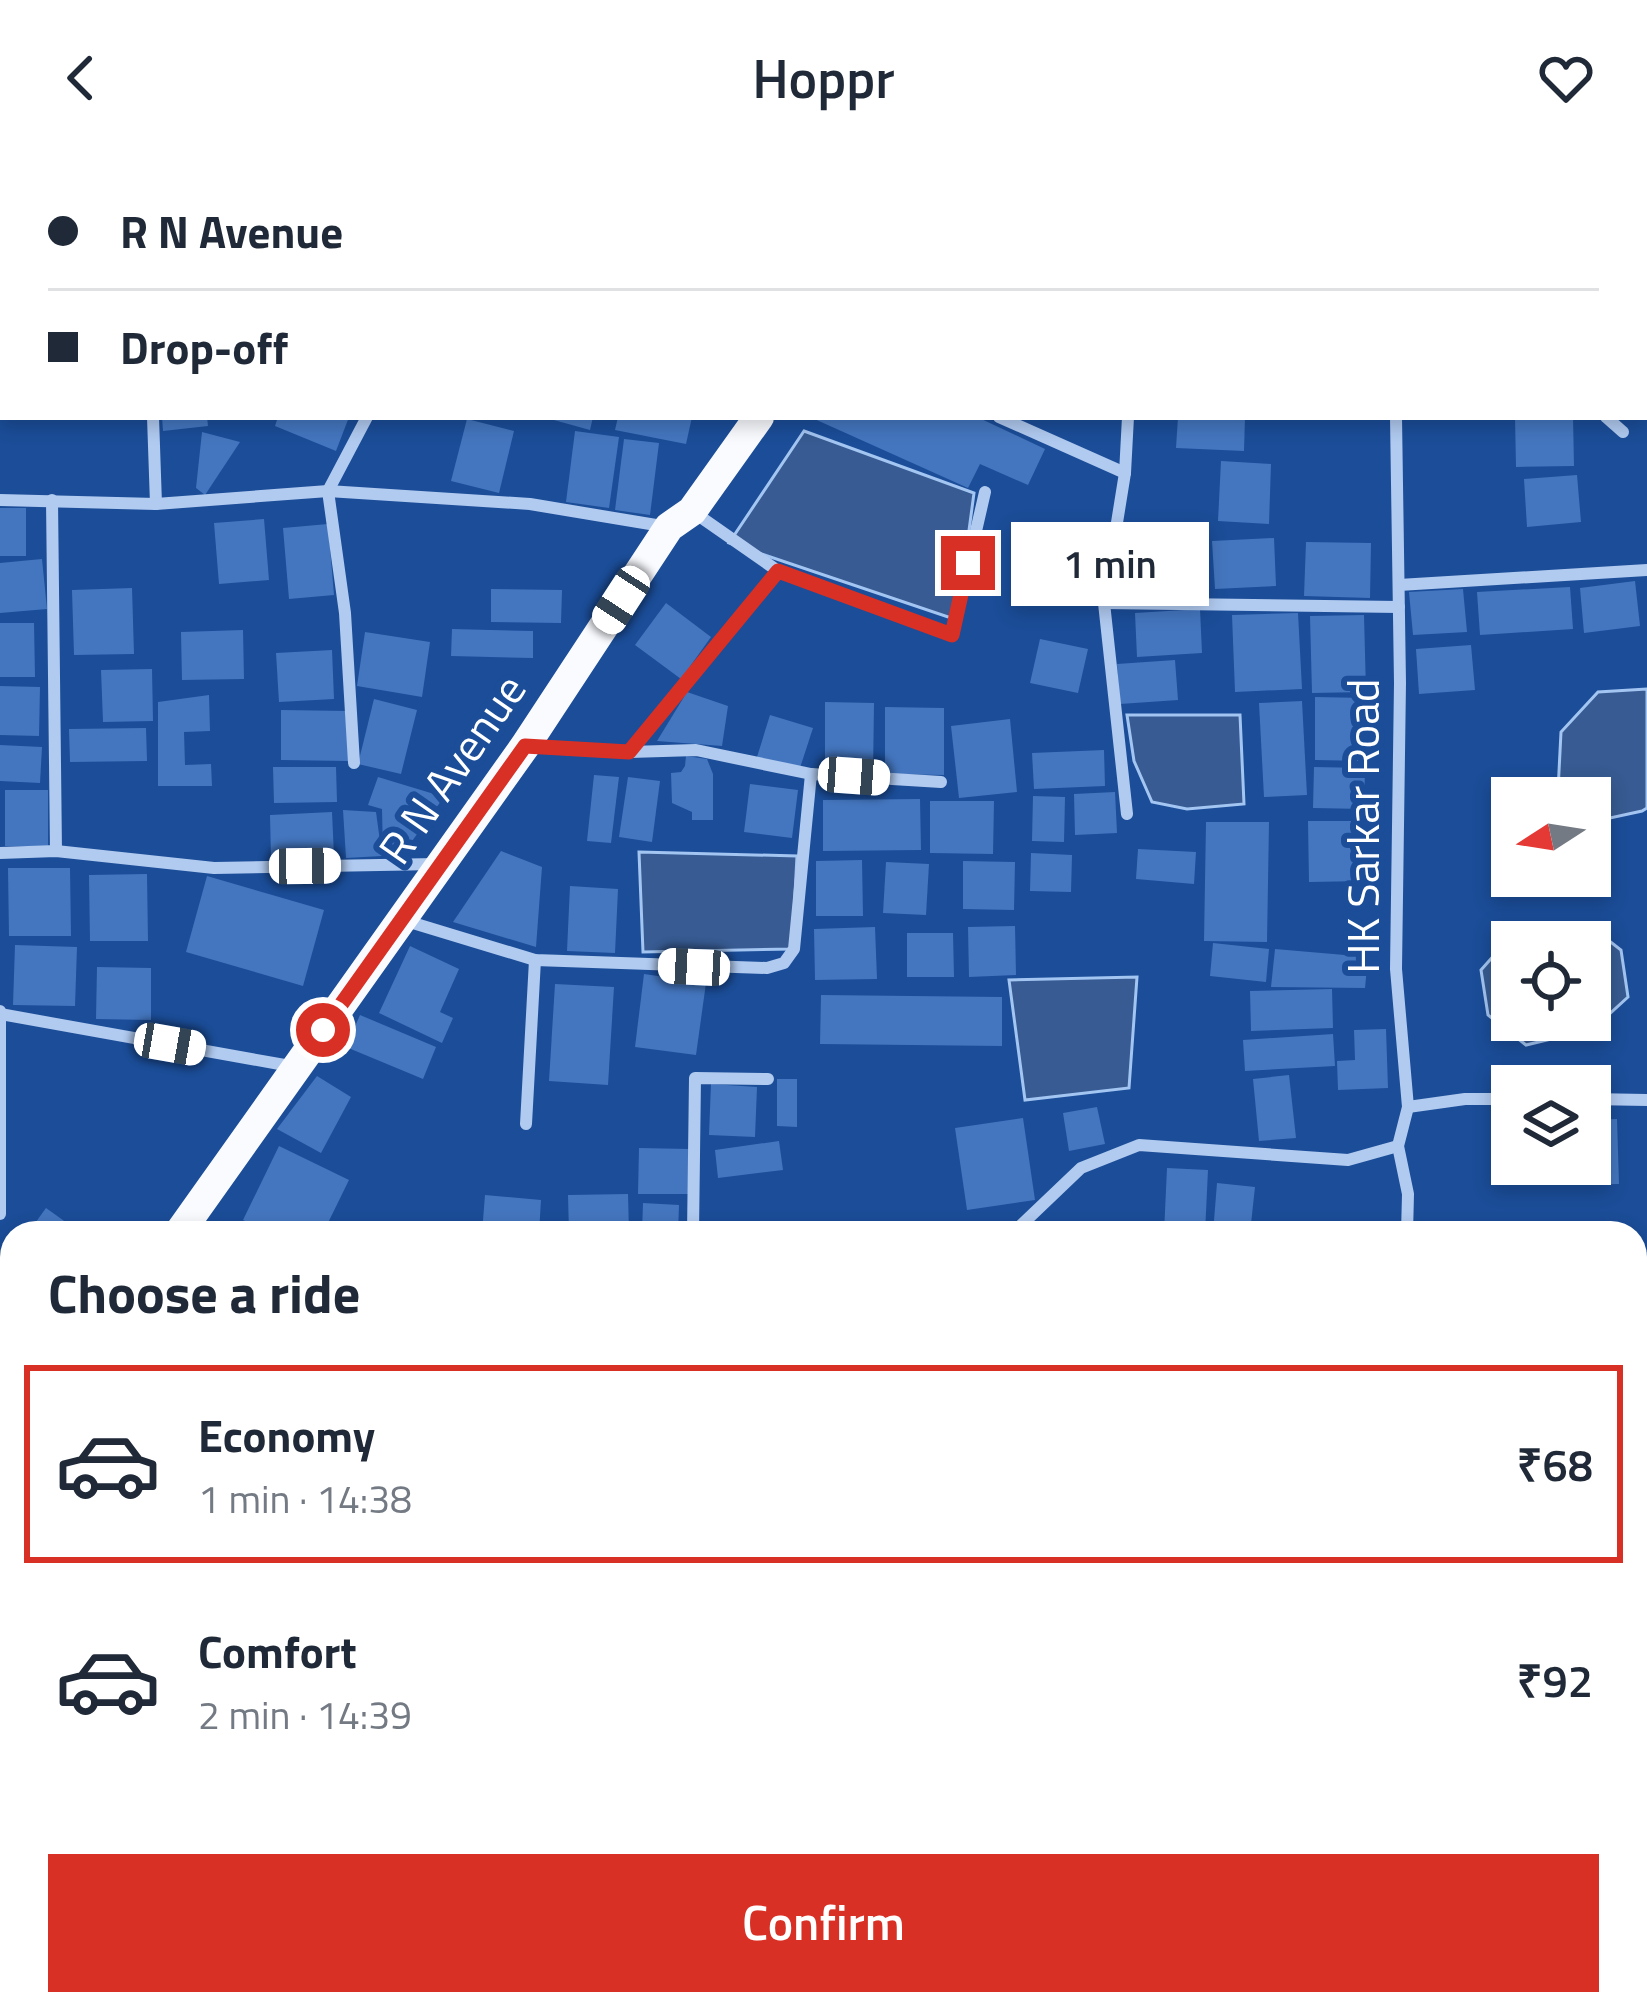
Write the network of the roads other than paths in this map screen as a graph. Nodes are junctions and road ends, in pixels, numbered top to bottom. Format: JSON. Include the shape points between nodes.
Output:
{"nodes":[{"id":1,"x":153,"y":420,"type":"edge"},
{"id":2,"x":365,"y":420,"type":"edge"},
{"id":3,"x":757,"y":420,"type":"edge"},
{"id":4,"x":1006,"y":420,"type":"edge"},
{"id":5,"x":1129,"y":420,"type":"edge"},
{"id":6,"x":1396,"y":420,"type":"edge"},
{"id":7,"x":1609,"y":420,"type":"edge"},
{"id":8,"x":1623,"y":432,"type":"dead end"},
{"id":9,"x":1125,"y":473,"type":"junction"},
{"id":10,"x":328,"y":491,"type":"junction"},
{"id":11,"x":985,"y":492,"type":"dead end"},
{"id":12,"x":0,"y":500,"type":"edge"},
{"id":13,"x":52,"y":500,"type":"junction"},
{"id":14,"x":157,"y":504,"type":"junction"},
{"id":15,"x":681,"y":519,"type":"junction"},
{"id":16,"x":1647,"y":570,"type":"edge"},
{"id":17,"x":778,"y":571,"type":"junction"},
{"id":18,"x":1399,"y":585,"type":"junction"},
{"id":19,"x":1104,"y":604,"type":"junction"},
{"id":20,"x":1399,"y":607,"type":"junction"},
{"id":21,"x":525,"y":746,"type":"junction"},
{"id":22,"x":629,"y":752,"type":"junction"},
{"id":23,"x":354,"y":763,"type":"dead end"},
{"id":24,"x":811,"y":774,"type":"junction"},
{"id":25,"x":941,"y":782,"type":"dead end"},
{"id":26,"x":1126,"y":814,"type":"dead end"},
{"id":27,"x":56,"y":851,"type":"junction"},
{"id":28,"x":0,"y":853,"type":"edge"},
{"id":29,"x":442,"y":864,"type":"junction"},
{"id":30,"x":401,"y":920,"type":"junction"},
{"id":31,"x":535,"y":960,"type":"junction"},
{"id":32,"x":0,"y":1012,"type":"edge"},
{"id":33,"x":297,"y":1067,"type":"junction"},
{"id":34,"x":768,"y":1079,"type":"dead end"},
{"id":35,"x":1491,"y":1099,"type":"edge"},
{"id":36,"x":1611,"y":1099,"type":"edge"},
{"id":37,"x":1647,"y":1100,"type":"edge"},
{"id":38,"x":1408,"y":1107,"type":"junction"},
{"id":39,"x":526,"y":1124,"type":"dead end"},
{"id":40,"x":1398,"y":1146,"type":"junction"},
{"id":41,"x":0,"y":1214,"type":"edge"},
{"id":42,"x":188,"y":1221,"type":"edge"},
{"id":43,"x":693,"y":1221,"type":"edge"},
{"id":44,"x":1026,"y":1221,"type":"edge"},
{"id":45,"x":1407,"y":1221,"type":"edge"}],
"edges":[{"from":1,"to":14,"type":"street"},
{"from":2,"to":10,"type":"street"},
{"from":3,"to":15,"type":"main road","name":"R N Avenue"},
{"from":4,"to":9,"type":"street"},
{"from":5,"to":9,"type":"street"},
{"from":6,"to":18,"type":"street","name":"HK Sarkar Road"},
{"from":7,"to":8,"type":"street"},
{"from":9,"to":19,"type":"street"},
{"from":10,"to":14,"type":"street"},
{"from":10,"to":15,"type":"street"},
{"from":10,"to":23,"type":"street"},
{"from":11,"to":17,"type":"street","via":[[952,635]]},
{"from":12,"to":13,"type":"street"},
{"from":13,"to":14,"type":"street"},
{"from":13,"to":27,"type":"street"},
{"from":15,"to":17,"type":"street"},
{"from":15,"to":21,"type":"main road","name":"R N Avenue"},
{"from":16,"to":18,"type":"street"},
{"from":17,"to":22,"type":"street"},
{"from":18,"to":20,"type":"street","name":"HK Sarkar Road"},
{"from":19,"to":20,"type":"street"},
{"from":19,"to":26,"type":"street"},
{"from":20,"to":38,"type":"street","name":"HK Sarkar Road","via":[[1396,969]]},
{"from":21,"to":22,"type":"street"},
{"from":21,"to":29,"type":"main road","name":"R N Avenue"},
{"from":22,"to":24,"type":"street","via":[[696,749]]},
{"from":24,"to":25,"type":"street"},
{"from":24,"to":31,"type":"street","via":[[794,949],[784,963]]},
{"from":27,"to":28,"type":"street"},
{"from":27,"to":29,"type":"street","via":[[214,868]]},
{"from":29,"to":30,"type":"main road","name":"R N Avenue"},
{"from":30,"to":31,"type":"street"},
{"from":30,"to":33,"type":"main road","name":"R N Avenue"},
{"from":31,"to":39,"type":"street"},
{"from":32,"to":33,"type":"street"},
{"from":32,"to":41,"type":"street"},
{"from":33,"to":42,"type":"main road","name":"R N Avenue"},
{"from":34,"to":43,"type":"street","via":[[695,1078]]},
{"from":35,"to":38,"type":"street"},
{"from":36,"to":37,"type":"street"},
{"from":38,"to":40,"type":"street","name":"HK Sarkar Road"},
{"from":40,"to":44,"type":"street","via":[[1348,1160],[1139,1145],[1081,1168]]},
{"from":40,"to":45,"type":"street","name":"HK Sarkar Road"}]}
